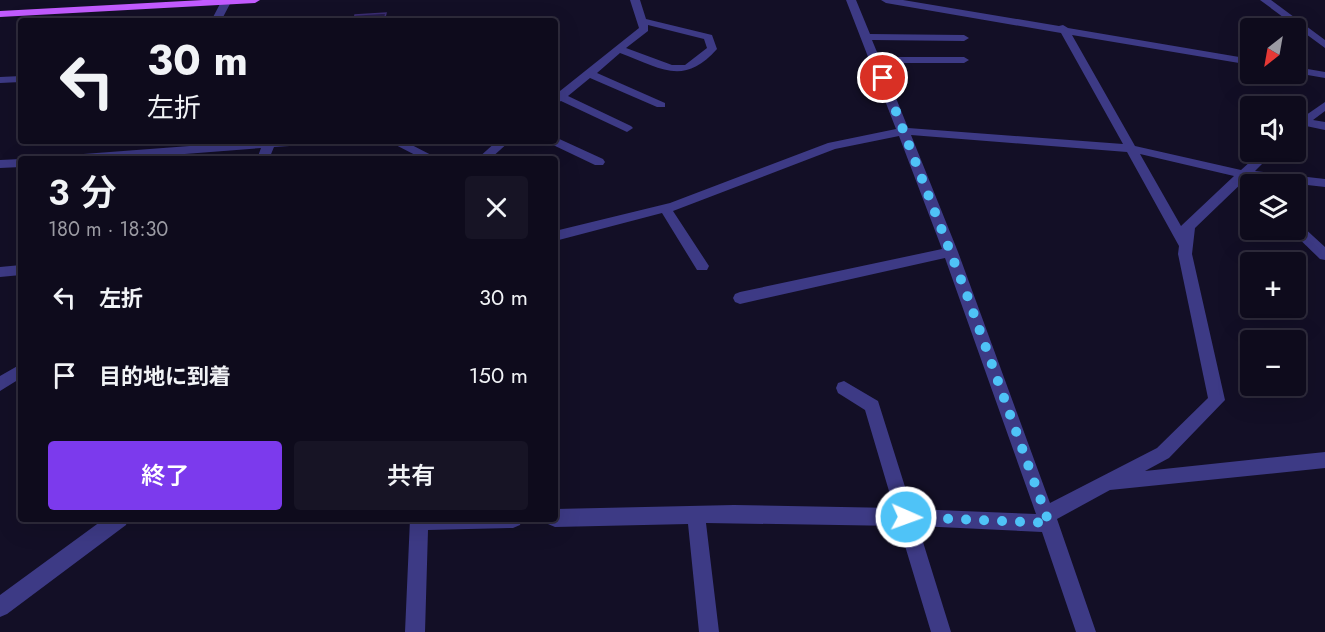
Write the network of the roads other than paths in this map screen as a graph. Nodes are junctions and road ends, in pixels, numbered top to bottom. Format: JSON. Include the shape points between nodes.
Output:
{"nodes":[{"id":1,"x":255,"y":0,"type":"edge"},
{"id":2,"x":635,"y":0,"type":"edge"},
{"id":3,"x":851,"y":0,"type":"edge"},
{"id":4,"x":885,"y":0,"type":"edge"},
{"id":5,"x":1265,"y":0,"type":"edge"},
{"id":6,"x":227,"y":1,"type":"edge"},
{"id":7,"x":0,"y":14,"type":"edge"},
{"id":8,"x":218,"y":18,"type":"edge"},
{"id":9,"x":643,"y":21,"type":"junction"},
{"id":10,"x":1063,"y":28,"type":"junction"},
{"id":11,"x":866,"y":37,"type":"junction"},
{"id":12,"x":963,"y":38,"type":"dead end"},
{"id":13,"x":1325,"y":45,"type":"edge"},
{"id":14,"x":618,"y":49,"type":"junction"},
{"id":15,"x":876,"y":60,"type":"junction"},
{"id":16,"x":964,"y":60,"type":"dead end"},
{"id":17,"x":1240,"y":60,"type":"edge"},
{"id":18,"x":1306,"y":72,"type":"edge"},
{"id":19,"x":588,"y":73,"type":"junction"},
{"id":20,"x":1325,"y":75,"type":"edge"},
{"id":21,"x":18,"y":79,"type":"edge"},
{"id":22,"x":0,"y":80,"type":"edge"},
{"id":23,"x":558,"y":98,"type":"edge"},
{"id":24,"x":558,"y":99,"type":"edge"},
{"id":25,"x":662,"y":105,"type":"dead end"},
{"id":26,"x":1325,"y":105,"type":"edge"},
{"id":27,"x":1306,"y":120,"type":"edge"},
{"id":28,"x":1306,"y":125,"type":"edge"},
{"id":29,"x":1325,"y":126,"type":"edge"},
{"id":30,"x":627,"y":128,"type":"dead end"},
{"id":31,"x":904,"y":131,"type":"junction"},
{"id":32,"x":558,"y":142,"type":"edge"},
{"id":33,"x":246,"y":144,"type":"edge"},
{"id":34,"x":400,"y":144,"type":"edge"},
{"id":35,"x":500,"y":144,"type":"edge"},
{"id":36,"x":1133,"y":149,"type":"junction"},
{"id":37,"x":105,"y":156,"type":"edge"},
{"id":38,"x":426,"y":156,"type":"edge"},
{"id":39,"x":486,"y":156,"type":"edge"},
{"id":40,"x":599,"y":162,"type":"dead end"},
{"id":41,"x":18,"y":163,"type":"edge"},
{"id":42,"x":0,"y":164,"type":"edge"},
{"id":43,"x":1240,"y":177,"type":"edge"},
{"id":44,"x":1306,"y":182,"type":"edge"},
{"id":45,"x":1325,"y":183,"type":"edge"},
{"id":46,"x":1240,"y":185,"type":"edge"},
{"id":47,"x":665,"y":208,"type":"junction"},
{"id":48,"x":558,"y":235,"type":"edge"},
{"id":49,"x":1325,"y":238,"type":"edge"},
{"id":50,"x":1307,"y":239,"type":"joint"},
{"id":51,"x":1186,"y":246,"type":"junction"},
{"id":52,"x":951,"y":252,"type":"junction"},
{"id":53,"x":1325,"y":255,"type":"edge"},
{"id":54,"x":702,"y":266,"type":"dead end"},
{"id":55,"x":18,"y":270,"type":"edge"},
{"id":56,"x":0,"y":272,"type":"edge"},
{"id":57,"x":740,"y":298,"type":"dead end"},
{"id":58,"x":18,"y":372,"type":"edge"},
{"id":59,"x":0,"y":384,"type":"edge"},
{"id":60,"x":844,"y":388,"type":"dead end"},
{"id":61,"x":1325,"y":460,"type":"edge"},
{"id":62,"x":1104,"y":484,"type":"junction"},
{"id":63,"x":696,"y":515,"type":"junction"},
{"id":64,"x":906,"y":517,"type":"junction"},
{"id":65,"x":558,"y":518,"type":"edge"},
{"id":66,"x":1047,"y":519,"type":"junction"},
{"id":67,"x":115,"y":522,"type":"edge"},
{"id":68,"x":419,"y":522,"type":"edge"},
{"id":69,"x":0,"y":607,"type":"edge"},
{"id":70,"x":415,"y":632,"type":"edge"},
{"id":71,"x":709,"y":632,"type":"edge"},
{"id":72,"x":942,"y":632,"type":"edge"},
{"id":73,"x":1086,"y":632,"type":"edge"}],
"edges":[{"from":1,"to":6,"type":"main road"},
{"from":2,"to":9,"type":"street"},
{"from":3,"to":11,"type":"street"},
{"from":4,"to":10,"type":"street"},
{"from":5,"to":13,"type":"street"},
{"from":6,"to":7,"type":"main road"},
{"from":6,"to":8,"type":"street"},
{"from":9,"to":14,"type":"street","via":[[644,29]]},
{"from":9,"to":14,"type":"street","via":[[708,37],[712,49],[688,68],[671,68]]},
{"from":10,"to":17,"type":"street"},
{"from":10,"to":36,"type":"street"},
{"from":11,"to":12,"type":"street"},
{"from":11,"to":15,"type":"street"},
{"from":14,"to":19,"type":"street"},
{"from":15,"to":16,"type":"street"},
{"from":15,"to":31,"type":"street"},
{"from":18,"to":20,"type":"street"},
{"from":19,"to":23,"type":"street"},
{"from":19,"to":25,"type":"street"},
{"from":21,"to":22,"type":"street"},
{"from":24,"to":30,"type":"street"},
{"from":26,"to":27,"type":"street"},
{"from":28,"to":29,"type":"street"},
{"from":31,"to":36,"type":"street"},
{"from":31,"to":47,"type":"street","via":[[832,146]]},
{"from":31,"to":52,"type":"street"},
{"from":32,"to":40,"type":"street"},
{"from":33,"to":37,"type":"street"},
{"from":34,"to":38,"type":"street"},
{"from":35,"to":39,"type":"street"},
{"from":36,"to":43,"type":"street"},
{"from":36,"to":51,"type":"street"},
{"from":41,"to":42,"type":"street"},
{"from":44,"to":45,"type":"street"},
{"from":46,"to":51,"type":"street","via":[[1188,226]]},
{"from":47,"to":48,"type":"street"},
{"from":47,"to":54,"type":"street"},
{"from":49,"to":50,"type":"street"},
{"from":50,"to":53,"type":"street"},
{"from":51,"to":62,"type":"street","via":[[1217,400],[1163,453]]},
{"from":52,"to":57,"type":"street"},
{"from":52,"to":66,"type":"street"},
{"from":55,"to":56,"type":"street"},
{"from":58,"to":59,"type":"street"},
{"from":60,"to":64,"type":"street","via":[[872,406]]},
{"from":61,"to":62,"type":"street"},
{"from":62,"to":66,"type":"street"},
{"from":63,"to":64,"type":"street"},
{"from":63,"to":65,"type":"street"},
{"from":63,"to":71,"type":"street"},
{"from":64,"to":66,"type":"street"},
{"from":64,"to":72,"type":"street"},
{"from":66,"to":73,"type":"street"},
{"from":67,"to":69,"type":"street"},
{"from":68,"to":70,"type":"street"}]}
